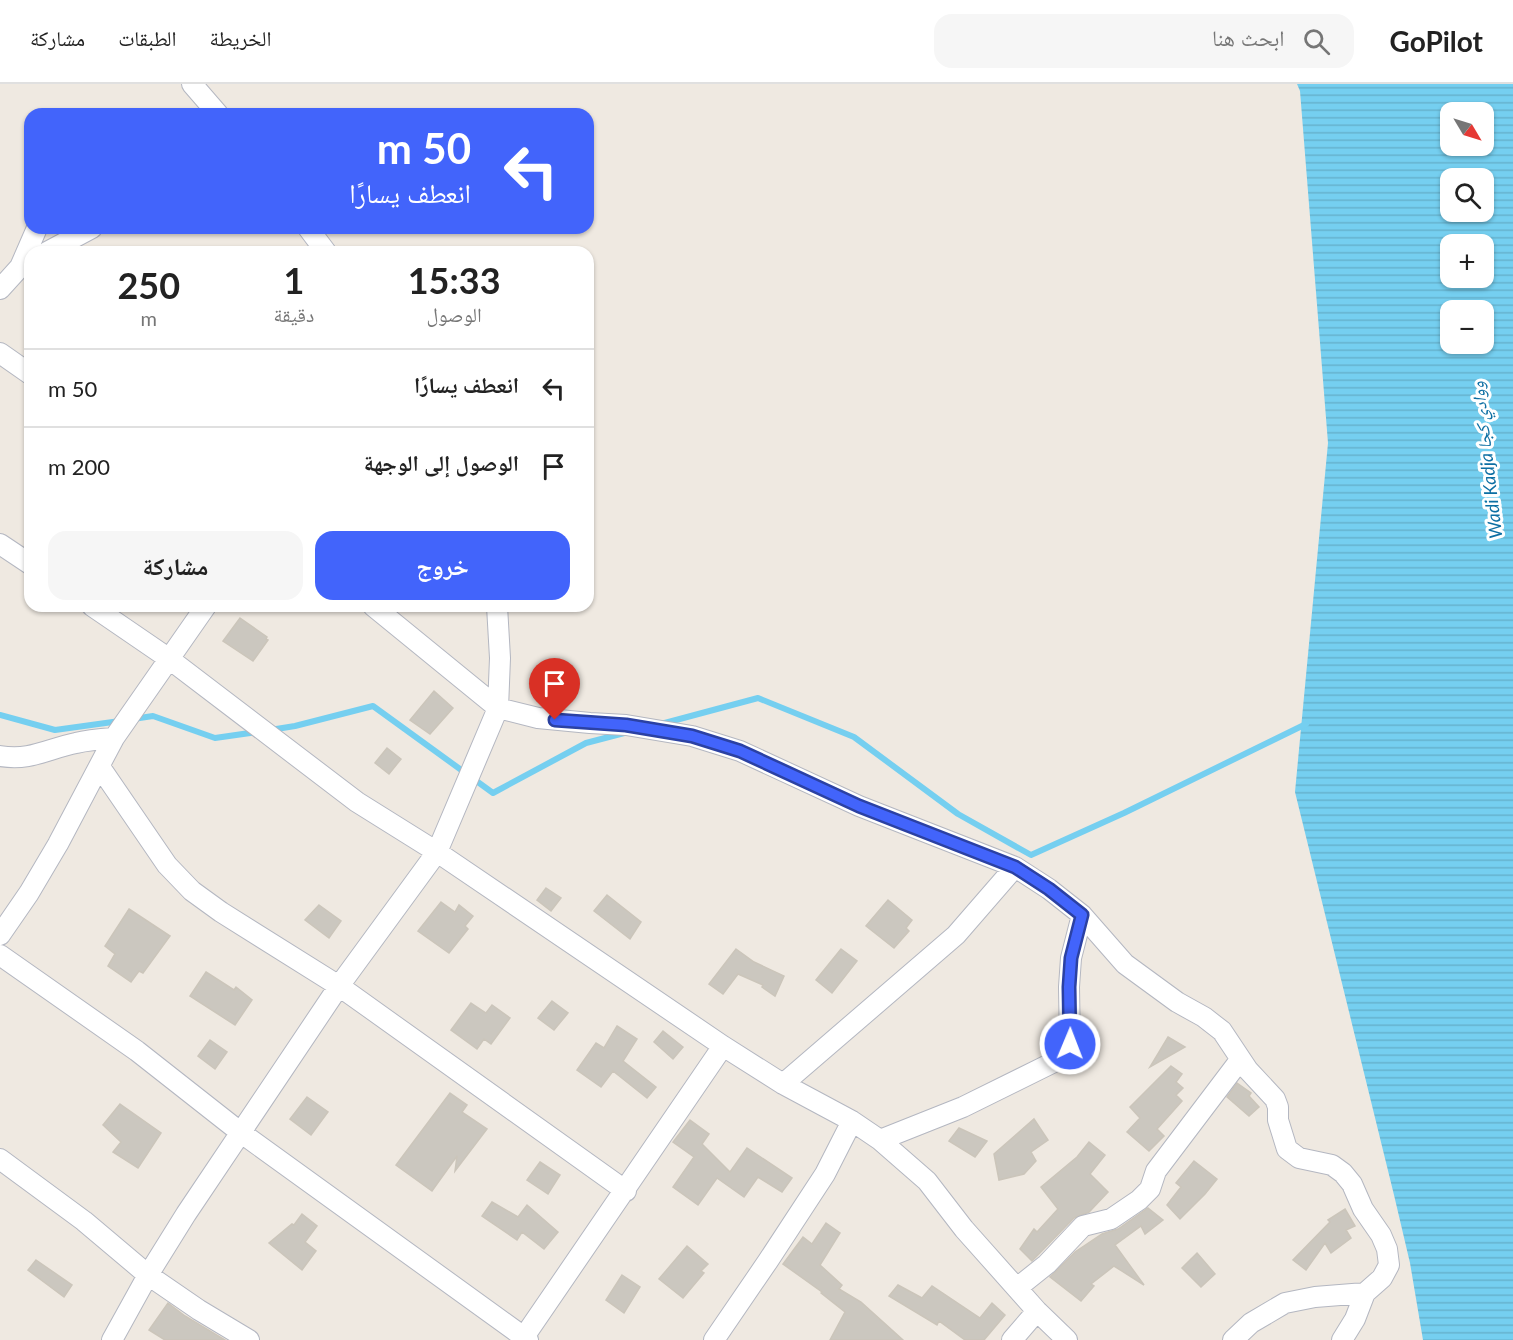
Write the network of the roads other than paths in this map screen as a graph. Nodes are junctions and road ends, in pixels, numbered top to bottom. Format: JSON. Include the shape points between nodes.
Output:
{"nodes":[{"id":1,"x":192,"y":84,"type":"edge"},
{"id":2,"x":213,"y":108,"type":"edge"},
{"id":3,"x":81,"y":234,"type":"edge"},
{"id":4,"x":58,"y":246,"type":"edge"},
{"id":5,"x":24,"y":265,"type":"edge"},
{"id":6,"x":0,"y":289,"type":"edge"},
{"id":7,"x":0,"y":353,"type":"edge"},
{"id":8,"x":24,"y":370,"type":"edge"},
{"id":9,"x":0,"y":544,"type":"edge"},
{"id":10,"x":24,"y":560,"type":"edge"},
{"id":11,"x":101,"y":612,"type":"edge"},
{"id":12,"x":202,"y":612,"type":"edge"},
{"id":13,"x":380,"y":612,"type":"edge"},
{"id":14,"x":497,"y":612,"type":"edge"},
{"id":15,"x":168,"y":658,"type":"junction"},
{"id":16,"x":498,"y":708,"type":"junction"},
{"id":17,"x":114,"y":738,"type":"junction"},
{"id":18,"x":0,"y":756,"type":"edge"},
{"id":19,"x":100,"y":767,"type":"junction"},
{"id":20,"x":437,"y":852,"type":"junction"},
{"id":21,"x":1015,"y":867,"type":"junction"},
{"id":22,"x":1082,"y":915,"type":"junction"},
{"id":23,"x":0,"y":935,"type":"edge"},
{"id":24,"x":0,"y":955,"type":"edge"},
{"id":25,"x":339,"y":986,"type":"junction"},
{"id":26,"x":723,"y":1046,"type":"junction"},
{"id":27,"x":1240,"y":1060,"type":"junction"},
{"id":28,"x":783,"y":1084,"type":"junction"},
{"id":29,"x":852,"y":1121,"type":"junction"},
{"id":30,"x":240,"y":1132,"type":"junction"},
{"id":31,"x":880,"y":1140,"type":"junction"},
{"id":32,"x":0,"y":1159,"type":"edge"},
{"id":33,"x":626,"y":1191,"type":"junction"},
{"id":34,"x":148,"y":1275,"type":"junction"},
{"id":35,"x":1017,"y":1288,"type":"junction"},
{"id":36,"x":1365,"y":1293,"type":"junction"},
{"id":37,"x":1037,"y":1311,"type":"junction"},
{"id":38,"x":526,"y":1339,"type":"edge"},
{"id":39,"x":112,"y":1340,"type":"edge"},
{"id":40,"x":249,"y":1340,"type":"edge"},
{"id":41,"x":714,"y":1340,"type":"edge"},
{"id":42,"x":1012,"y":1340,"type":"edge"},
{"id":43,"x":1067,"y":1340,"type":"edge"},
{"id":44,"x":1233,"y":1340,"type":"edge"},
{"id":45,"x":1342,"y":1340,"type":"edge"}],
"edges":[{"from":1,"to":2,"type":"street"},
{"from":3,"to":4,"type":"street"},
{"from":5,"to":6,"type":"street"},
{"from":7,"to":8,"type":"street"},
{"from":9,"to":10,"type":"street"},
{"from":11,"to":15,"type":"street"},
{"from":12,"to":15,"type":"street"},
{"from":13,"to":16,"type":"street"},
{"from":14,"to":16,"type":"street"},
{"from":15,"to":17,"type":"street"},
{"from":15,"to":20,"type":"street","via":[[357,802]]},
{"from":16,"to":20,"type":"street"},
{"from":16,"to":21,"type":"street","via":[[538,718],[626,725],[692,736],[740,751],[859,806]]},
{"from":17,"to":18,"type":"street","via":[[78,742],[38,755]]},
{"from":17,"to":19,"type":"street"},
{"from":19,"to":23,"type":"street","via":[[29,893]]},
{"from":19,"to":25,"type":"street","via":[[167,865],[192,891]]},
{"from":20,"to":25,"type":"street"},
{"from":20,"to":26,"type":"street"},
{"from":21,"to":22,"type":"street"},
{"from":21,"to":28,"type":"street","via":[[956,935]]},
{"from":22,"to":27,"type":"street","via":[[1125,964],[1222,1031]]},
{"from":22,"to":31,"type":"street","via":[[1071,958],[1070,1044],[1062,1055],[963,1107]]},
{"from":24,"to":30,"type":"street","via":[[137,1051]]},
{"from":25,"to":30,"type":"street"},
{"from":25,"to":33,"type":"street"},
{"from":26,"to":28,"type":"street"},
{"from":26,"to":33,"type":"street"},
{"from":27,"to":35,"type":"street","via":[[1156,1171],[1150,1189],[1111,1219],[1083,1226],[1047,1264]]},
{"from":27,"to":36,"type":"street","via":[[1275,1099],[1287,1149],[1299,1158],[1332,1165],[1343,1173],[1381,1235],[1389,1265],[1382,1278]]},
{"from":28,"to":29,"type":"street"},
{"from":29,"to":31,"type":"street"},
{"from":29,"to":41,"type":"street","via":[[825,1174]]},
{"from":30,"to":34,"type":"street"},
{"from":30,"to":38,"type":"street"},
{"from":31,"to":35,"type":"street","via":[[927,1181]]},
{"from":32,"to":34,"type":"street","via":[[84,1221]]},
{"from":33,"to":38,"type":"street"},
{"from":34,"to":39,"type":"street"},
{"from":34,"to":40,"type":"street"},
{"from":35,"to":37,"type":"street"},
{"from":36,"to":44,"type":"street","via":[[1285,1303],[1269,1310]]},
{"from":36,"to":45,"type":"street"},
{"from":37,"to":42,"type":"street"},
{"from":37,"to":43,"type":"street"}]}
